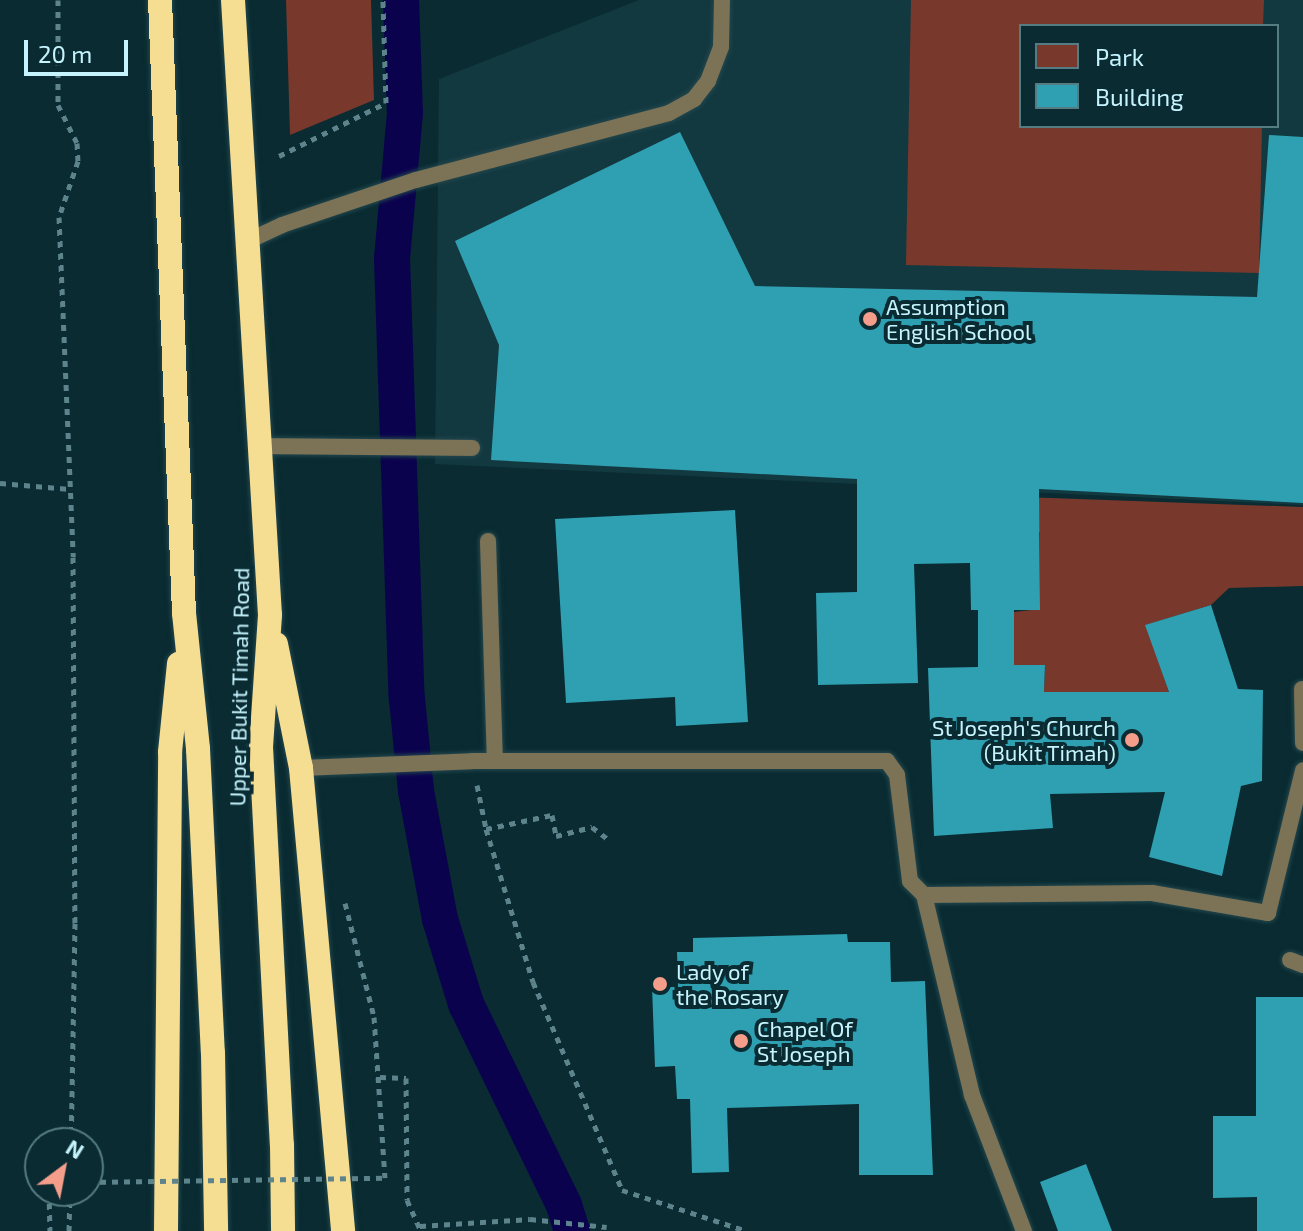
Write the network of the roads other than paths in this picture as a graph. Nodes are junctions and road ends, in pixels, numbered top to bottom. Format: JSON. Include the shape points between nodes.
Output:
{"nodes":[{"id":1,"x":160,"y":0,"type":"edge"},
{"id":2,"x":233,"y":0,"type":"edge"},
{"id":3,"x":722,"y":0,"type":"edge"},
{"id":4,"x":250,"y":240,"type":"junction"},
{"id":5,"x":261,"y":446,"type":"junction"},
{"id":6,"x":472,"y":448,"type":"dead end"},
{"id":7,"x":488,"y":541,"type":"dead end"},
{"id":8,"x":184,"y":613,"type":"junction"},
{"id":9,"x":270,"y":615,"type":"junction"},
{"id":10,"x":1302,"y":689,"type":"edge"},
{"id":11,"x":1303,"y":743,"type":"edge"},
{"id":12,"x":495,"y":761,"type":"junction"},
{"id":13,"x":301,"y":768,"type":"junction"},
{"id":14,"x":1303,"y":770,"type":"edge"},
{"id":15,"x":924,"y":895,"type":"junction"},
{"id":16,"x":166,"y":1231,"type":"edge"},
{"id":17,"x":216,"y":1231,"type":"edge"},
{"id":18,"x":283,"y":1231,"type":"edge"},
{"id":19,"x":343,"y":1231,"type":"edge"},
{"id":20,"x":1024,"y":1231,"type":"edge"}],
"edges":[{"from":1,"to":8,"type":"highway","name":"Upper Bukit Timah Road"},
{"from":2,"to":4,"type":"highway","name":"Upper Bukit Timah Road"},
{"from":3,"to":4,"type":"lane","via":[[721,47],[708,81],[694,99],[669,113],[416,180]]},
{"from":4,"to":5,"type":"highway","name":"Upper Bukit Timah Road"},
{"from":5,"to":6,"type":"lane"},
{"from":5,"to":9,"type":"highway","name":"Upper Bukit Timah Road"},
{"from":7,"to":12,"type":"lane"},
{"from":8,"to":16,"type":"highway","via":[[170,752]]},
{"from":8,"to":17,"type":"highway","name":"Upper Bukit Timah Road","via":[[202,825]]},
{"from":9,"to":13,"type":"highway"},
{"from":9,"to":18,"type":"highway","name":"Upper Bukit Timah Road","via":[[261,747]]},
{"from":10,"to":11,"type":"lane"},
{"from":12,"to":13,"type":"lane"},
{"from":12,"to":15,"type":"lane","via":[[887,761],[897,775],[910,881]]},
{"from":13,"to":19,"type":"highway"},
{"from":14,"to":15,"type":"lane","via":[[1268,913],[1152,893]]},
{"from":15,"to":20,"type":"lane","via":[[972,1095]]}]}
